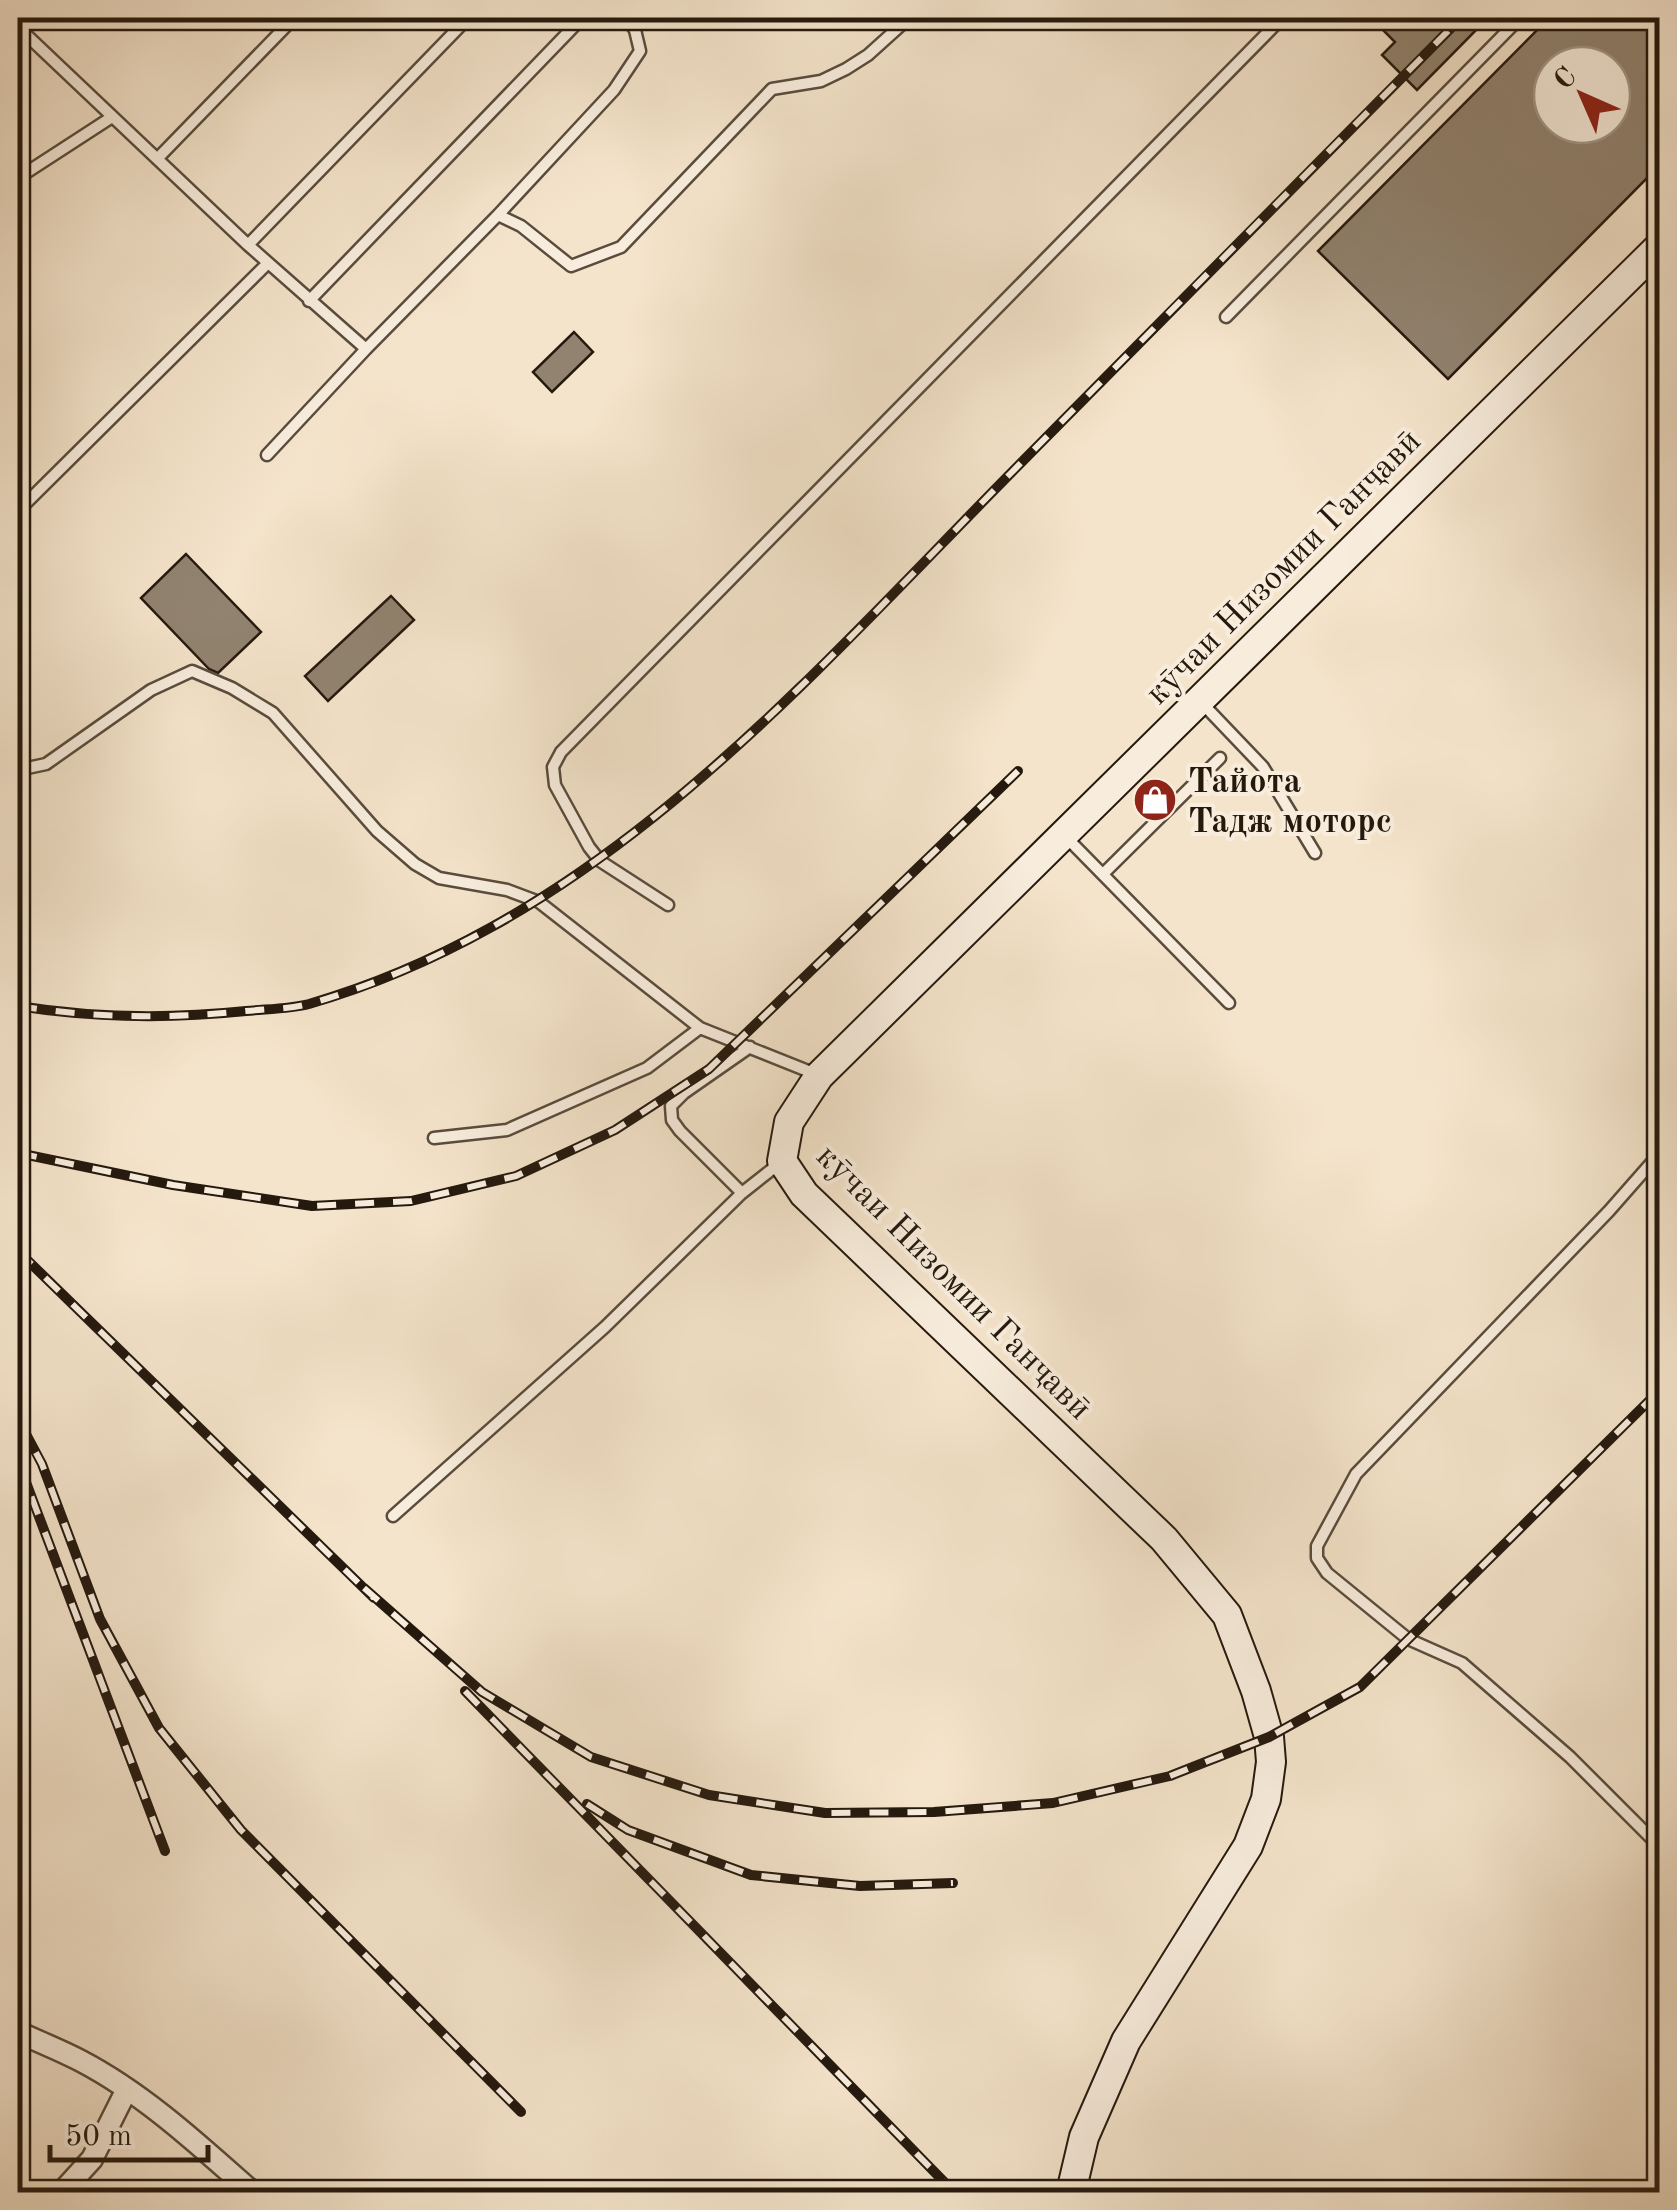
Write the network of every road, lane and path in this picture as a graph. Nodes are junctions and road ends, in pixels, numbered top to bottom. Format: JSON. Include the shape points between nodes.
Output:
{"nodes":[{"id":1,"x":294,"y":18,"type":"edge"},
{"id":2,"x":468,"y":18,"type":"edge"},
{"id":3,"x":582,"y":18,"type":"edge"},
{"id":4,"x":626,"y":18,"type":"edge"},
{"id":5,"x":909,"y":18,"type":"edge"},
{"id":6,"x":1282,"y":18,"type":"edge"},
{"id":7,"x":1520,"y":18,"type":"edge"},
{"id":8,"x":18,"y":27,"type":"edge"},
{"id":9,"x":112,"y":117,"type":"junction"},
{"id":10,"x":157,"y":159,"type":"junction"},
{"id":11,"x":18,"y":178,"type":"edge"},
{"id":12,"x":498,"y":215,"type":"junction"},
{"id":13,"x":248,"y":245,"type":"junction"},
{"id":14,"x":1660,"y":246,"type":"edge"},
{"id":15,"x":268,"y":263,"type":"junction"},
{"id":16,"x":310,"y":301,"type":"junction"},
{"id":17,"x":1226,"y":317,"type":"dead end"},
{"id":18,"x":366,"y":349,"type":"junction"},
{"id":19,"x":267,"y":454,"type":"dead end"},
{"id":20,"x":18,"y":512,"type":"edge"},
{"id":21,"x":1199,"y":700,"type":"junction"},
{"id":22,"x":1220,"y":758,"type":"dead end"},
{"id":23,"x":18,"y":770,"type":"edge"},
{"id":24,"x":1064,"y":834,"type":"junction"},
{"id":25,"x":1315,"y":853,"type":"dead end"},
{"id":26,"x":1103,"y":874,"type":"junction"},
{"id":27,"x":668,"y":904,"type":"dead end"},
{"id":28,"x":1229,"y":1002,"type":"dead end"},
{"id":29,"x":700,"y":1028,"type":"junction"},
{"id":30,"x":750,"y":1047,"type":"junction"},
{"id":31,"x":819,"y":1076,"type":"junction"},
{"id":32,"x":434,"y":1138,"type":"dead end"},
{"id":33,"x":1660,"y":1153,"type":"edge"},
{"id":34,"x":782,"y":1162,"type":"junction"},
{"id":35,"x":742,"y":1193,"type":"junction"},
{"id":36,"x":394,"y":1516,"type":"dead end"},
{"id":37,"x":1660,"y":1847,"type":"edge"},
{"id":38,"x":18,"y":2032,"type":"edge"},
{"id":39,"x":127,"y":2090,"type":"junction"},
{"id":40,"x":62,"y":2192,"type":"edge"},
{"id":41,"x":252,"y":2192,"type":"edge"},
{"id":42,"x":1070,"y":2192,"type":"edge"}],
"edges":[{"from":1,"to":10,"type":"lane"},
{"from":2,"to":13,"type":"lane"},
{"from":3,"to":16,"type":"lane"},
{"from":4,"to":12,"type":"lane","via":[[640,51],[614,90]]},
{"from":5,"to":12,"type":"lane","via":[[846,69],[821,81],[772,89],[621,247],[571,266]]},
{"from":6,"to":27,"type":"lane","via":[[561,752],[552,767],[555,785],[589,847]]},
{"from":7,"to":17,"type":"lane"},
{"from":8,"to":9,"type":"lane"},
{"from":9,"to":10,"type":"lane"},
{"from":9,"to":11,"type":"lane"},
{"from":10,"to":13,"type":"lane"},
{"from":12,"to":18,"type":"lane"},
{"from":13,"to":15,"type":"lane"},
{"from":14,"to":21,"type":"main road","name":"кӯчаи Низомии Ганҷавӣ"},
{"from":15,"to":16,"type":"lane"},
{"from":15,"to":20,"type":"lane"},
{"from":16,"to":18,"type":"lane"},
{"from":18,"to":19,"type":"lane"},
{"from":21,"to":24,"type":"main road","name":"кӯчаи Низомии Ганҷавӣ"},
{"from":21,"to":25,"type":"lane","via":[[1264,767]]},
{"from":22,"to":26,"type":"lane"},
{"from":23,"to":29,"type":"lane","via":[[46,764],[151,690],[192,671],[273,713],[377,831],[415,864],[439,878],[538,902]]},
{"from":24,"to":26,"type":"lane"},
{"from":24,"to":31,"type":"main road","name":"кӯчаи Низомии Ганҷавӣ"},
{"from":26,"to":28,"type":"lane"},
{"from":29,"to":30,"type":"lane"},
{"from":29,"to":32,"type":"lane","via":[[646,1068],[507,1130]]},
{"from":30,"to":31,"type":"lane"},
{"from":30,"to":35,"type":"lane","via":[[672,1106],[680,1132]]},
{"from":31,"to":34,"type":"main road","name":"кӯчаи Низомии Ганҷавӣ","via":[[790,1122]]},
{"from":33,"to":37,"type":"lane","via":[[1356,1474],[1317,1558],[1326,1573],[1408,1639],[1462,1663]]},
{"from":34,"to":35,"type":"lane"},
{"from":34,"to":42,"type":"main road","name":"кӯчаи Низомии Ганҷавӣ","via":[[804,1194],[1164,1539],[1227,1615],[1269,1737],[1266,1799],[1248,1846],[1126,2042],[1084,2137]]},
{"from":35,"to":36,"type":"lane","via":[[605,1328]]},
{"from":38,"to":39,"type":"street"},
{"from":39,"to":40,"type":"street","via":[[92,2159]]},
{"from":39,"to":41,"type":"street"}]}
